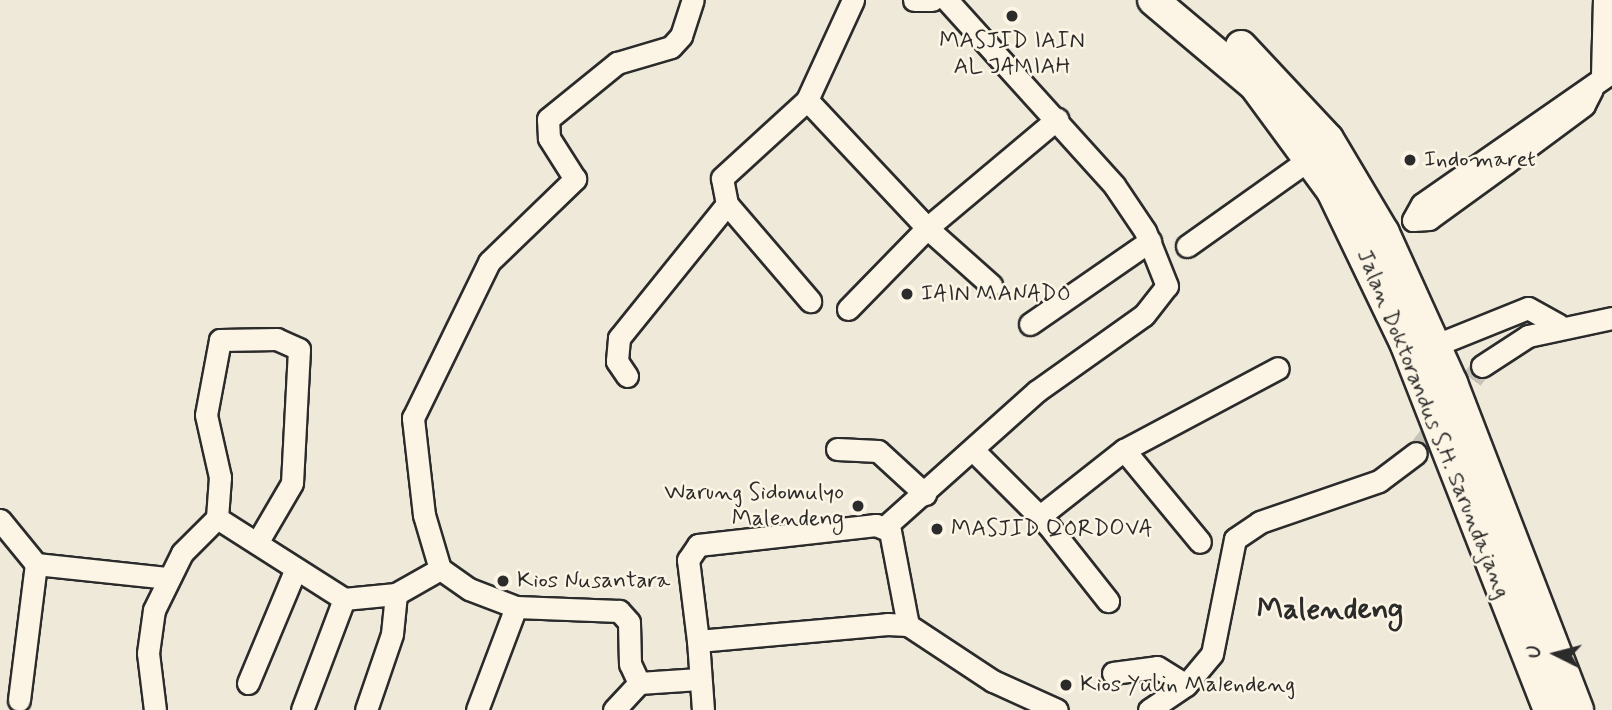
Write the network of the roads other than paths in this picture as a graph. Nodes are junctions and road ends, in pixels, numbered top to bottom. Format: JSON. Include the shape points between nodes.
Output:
{"nodes":[{"id":1,"x":693,"y":0,"type":"edge"},
{"id":2,"x":853,"y":0,"type":"edge"},
{"id":3,"x":914,"y":0,"type":"edge"},
{"id":4,"x":932,"y":0,"type":"edge"},
{"id":5,"x":947,"y":0,"type":"edge"},
{"id":6,"x":1153,"y":0,"type":"edge"},
{"id":7,"x":1183,"y":0,"type":"edge"},
{"id":8,"x":1604,"y":0,"type":"edge"},
{"id":9,"x":1602,"y":79,"type":"edge"},
{"id":10,"x":807,"y":100,"type":"junction"},
{"id":11,"x":1057,"y":119,"type":"junction"},
{"id":12,"x":1311,"y":158,"type":"junction"},
{"id":13,"x":727,"y":204,"type":"junction"},
{"id":14,"x":927,"y":229,"type":"junction"},
{"id":15,"x":1387,"y":240,"type":"junction"},
{"id":16,"x":1150,"y":241,"type":"junction"},
{"id":17,"x":1187,"y":246,"type":"dead end"},
{"id":18,"x":991,"y":285,"type":"dead end"},
{"id":19,"x":810,"y":300,"type":"dead end"},
{"id":20,"x":848,"y":309,"type":"dead end"},
{"id":21,"x":1612,"y":318,"type":"edge"},
{"id":22,"x":1030,"y":324,"type":"dead end"},
{"id":23,"x":1559,"y":326,"type":"junction"},
{"id":24,"x":1436,"y":345,"type":"junction"},
{"id":25,"x":1482,"y":366,"type":"tunnel mouth"},
{"id":26,"x":1278,"y":368,"type":"dead end"},
{"id":27,"x":627,"y":376,"type":"dead end"},
{"id":28,"x":837,"y":449,"type":"dead end"},
{"id":29,"x":1124,"y":450,"type":"junction"},
{"id":30,"x":975,"y":452,"type":"junction"},
{"id":31,"x":1416,"y":453,"type":"tunnel mouth"},
{"id":32,"x":922,"y":497,"type":"junction"},
{"id":33,"x":1040,"y":516,"type":"junction"},
{"id":34,"x":217,"y":518,"type":"junction"},
{"id":35,"x":0,"y":520,"type":"edge"},
{"id":36,"x":892,"y":520,"type":"junction"},
{"id":37,"x":1200,"y":542,"type":"dead end"},
{"id":38,"x":257,"y":543,"type":"junction"},
{"id":39,"x":36,"y":564,"type":"junction"},
{"id":40,"x":440,"y":569,"type":"junction"},
{"id":41,"x":294,"y":573,"type":"junction"},
{"id":42,"x":166,"y":578,"type":"junction"},
{"id":43,"x":396,"y":594,"type":"junction"},
{"id":44,"x":344,"y":600,"type":"junction"},
{"id":45,"x":1108,"y":601,"type":"dead end"},
{"id":46,"x":516,"y":607,"type":"junction"},
{"id":47,"x":908,"y":625,"type":"junction"},
{"id":48,"x":698,"y":641,"type":"junction"},
{"id":49,"x":634,"y":673,"type":"junction"},
{"id":50,"x":1112,"y":673,"type":"dead end"},
{"id":51,"x":699,"y":679,"type":"junction"},
{"id":52,"x":248,"y":683,"type":"dead end"},
{"id":53,"x":1186,"y":685,"type":"junction"},
{"id":54,"x":19,"y":700,"type":"dead end"},
{"id":55,"x":155,"y":710,"type":"edge"},
{"id":56,"x":302,"y":710,"type":"edge"},
{"id":57,"x":366,"y":710,"type":"edge"},
{"id":58,"x":477,"y":710,"type":"edge"},
{"id":59,"x":614,"y":710,"type":"edge"},
{"id":60,"x":702,"y":710,"type":"edge"},
{"id":61,"x":1057,"y":710,"type":"edge"},
{"id":62,"x":1149,"y":710,"type":"edge"},
{"id":63,"x":1549,"y":710,"type":"edge"},
{"id":64,"x":1578,"y":710,"type":"edge"}],
"edges":[{"from":1,"to":40,"type":"street","via":[[681,36],[671,47],[617,63],[548,119],[549,138],[575,178],[489,262],[418,399],[413,432],[424,515]]},
{"from":2,"to":10,"type":"street"},
{"from":3,"to":4,"type":"street"},
{"from":5,"to":11,"type":"street"},
{"from":6,"to":12,"type":"highway","name":"Jalan Doktorandus S.H. Sarundajang","via":[[1255,86]]},
{"from":7,"to":15,"type":"highway","name":"Jalan Doktorandus S.H. Sarundajang","via":[[1292,94],[1328,139]]},
{"from":8,"to":9,"type":"street"},
{"from":9,"to":15,"type":"street","via":[[1581,88],[1422,204],[1413,220]]},
{"from":10,"to":13,"type":"street","via":[[722,178]]},
{"from":10,"to":14,"type":"street"},
{"from":11,"to":14,"type":"street"},
{"from":11,"to":16,"type":"street"},
{"from":12,"to":17,"type":"street"},
{"from":12,"to":63,"type":"highway","name":"Jalan Doktorandus S.H. Sarundajang","via":[[1406,345]]},
{"from":13,"to":19,"type":"street"},
{"from":13,"to":27,"type":"street","via":[[619,338],[617,361]]},
{"from":14,"to":18,"type":"street"},
{"from":14,"to":20,"type":"street"},
{"from":15,"to":24,"type":"highway","name":"Jalan Doktorandus S.H. Sarundajang"},
{"from":16,"to":22,"type":"street"},
{"from":16,"to":30,"type":"street","via":[[1166,291],[1144,315],[1015,409]]},
{"from":21,"to":23,"type":"street"},
{"from":23,"to":24,"type":"street","via":[[1528,308]]},
{"from":23,"to":25,"type":"street","via":[[1528,336]]},
{"from":24,"to":64,"type":"highway","name":"Jalan Doktorandus S.H. Sarundajang"},
{"from":26,"to":29,"type":"street"},
{"from":28,"to":32,"type":"street","via":[[878,451]]},
{"from":29,"to":33,"type":"street"},
{"from":29,"to":37,"type":"street"},
{"from":30,"to":32,"type":"street"},
{"from":30,"to":33,"type":"street"},
{"from":31,"to":53,"type":"street","via":[[1379,481],[1260,522],[1235,539],[1221,632],[1212,654]]},
{"from":32,"to":36,"type":"street"},
{"from":33,"to":45,"type":"street"},
{"from":34,"to":38,"type":"street"},
{"from":34,"to":38,"type":"street","via":[[220,477],[206,415],[216,347],[230,338],[293,342],[299,355],[292,482]]},
{"from":34,"to":42,"type":"street"},
{"from":35,"to":39,"type":"street"},
{"from":36,"to":47,"type":"street"},
{"from":36,"to":48,"type":"street","via":[[698,545],[688,560]]},
{"from":38,"to":41,"type":"street"},
{"from":39,"to":42,"type":"street"},
{"from":39,"to":54,"type":"street"},
{"from":40,"to":43,"type":"street"},
{"from":40,"to":46,"type":"street","via":[[468,589]]},
{"from":41,"to":44,"type":"street"},
{"from":41,"to":52,"type":"street"},
{"from":42,"to":55,"type":"street","via":[[149,630]]},
{"from":43,"to":44,"type":"street"},
{"from":43,"to":57,"type":"street","via":[[392,634]]},
{"from":44,"to":56,"type":"street"},
{"from":46,"to":49,"type":"street","via":[[606,608],[626,616]]},
{"from":46,"to":58,"type":"street"},
{"from":47,"to":48,"type":"street"},
{"from":47,"to":61,"type":"street","via":[[993,681]]},
{"from":48,"to":51,"type":"street"},
{"from":49,"to":51,"type":"street"},
{"from":49,"to":59,"type":"street"},
{"from":50,"to":53,"type":"street","via":[[1157,667]]},
{"from":51,"to":60,"type":"street"},
{"from":53,"to":62,"type":"street"}]}
